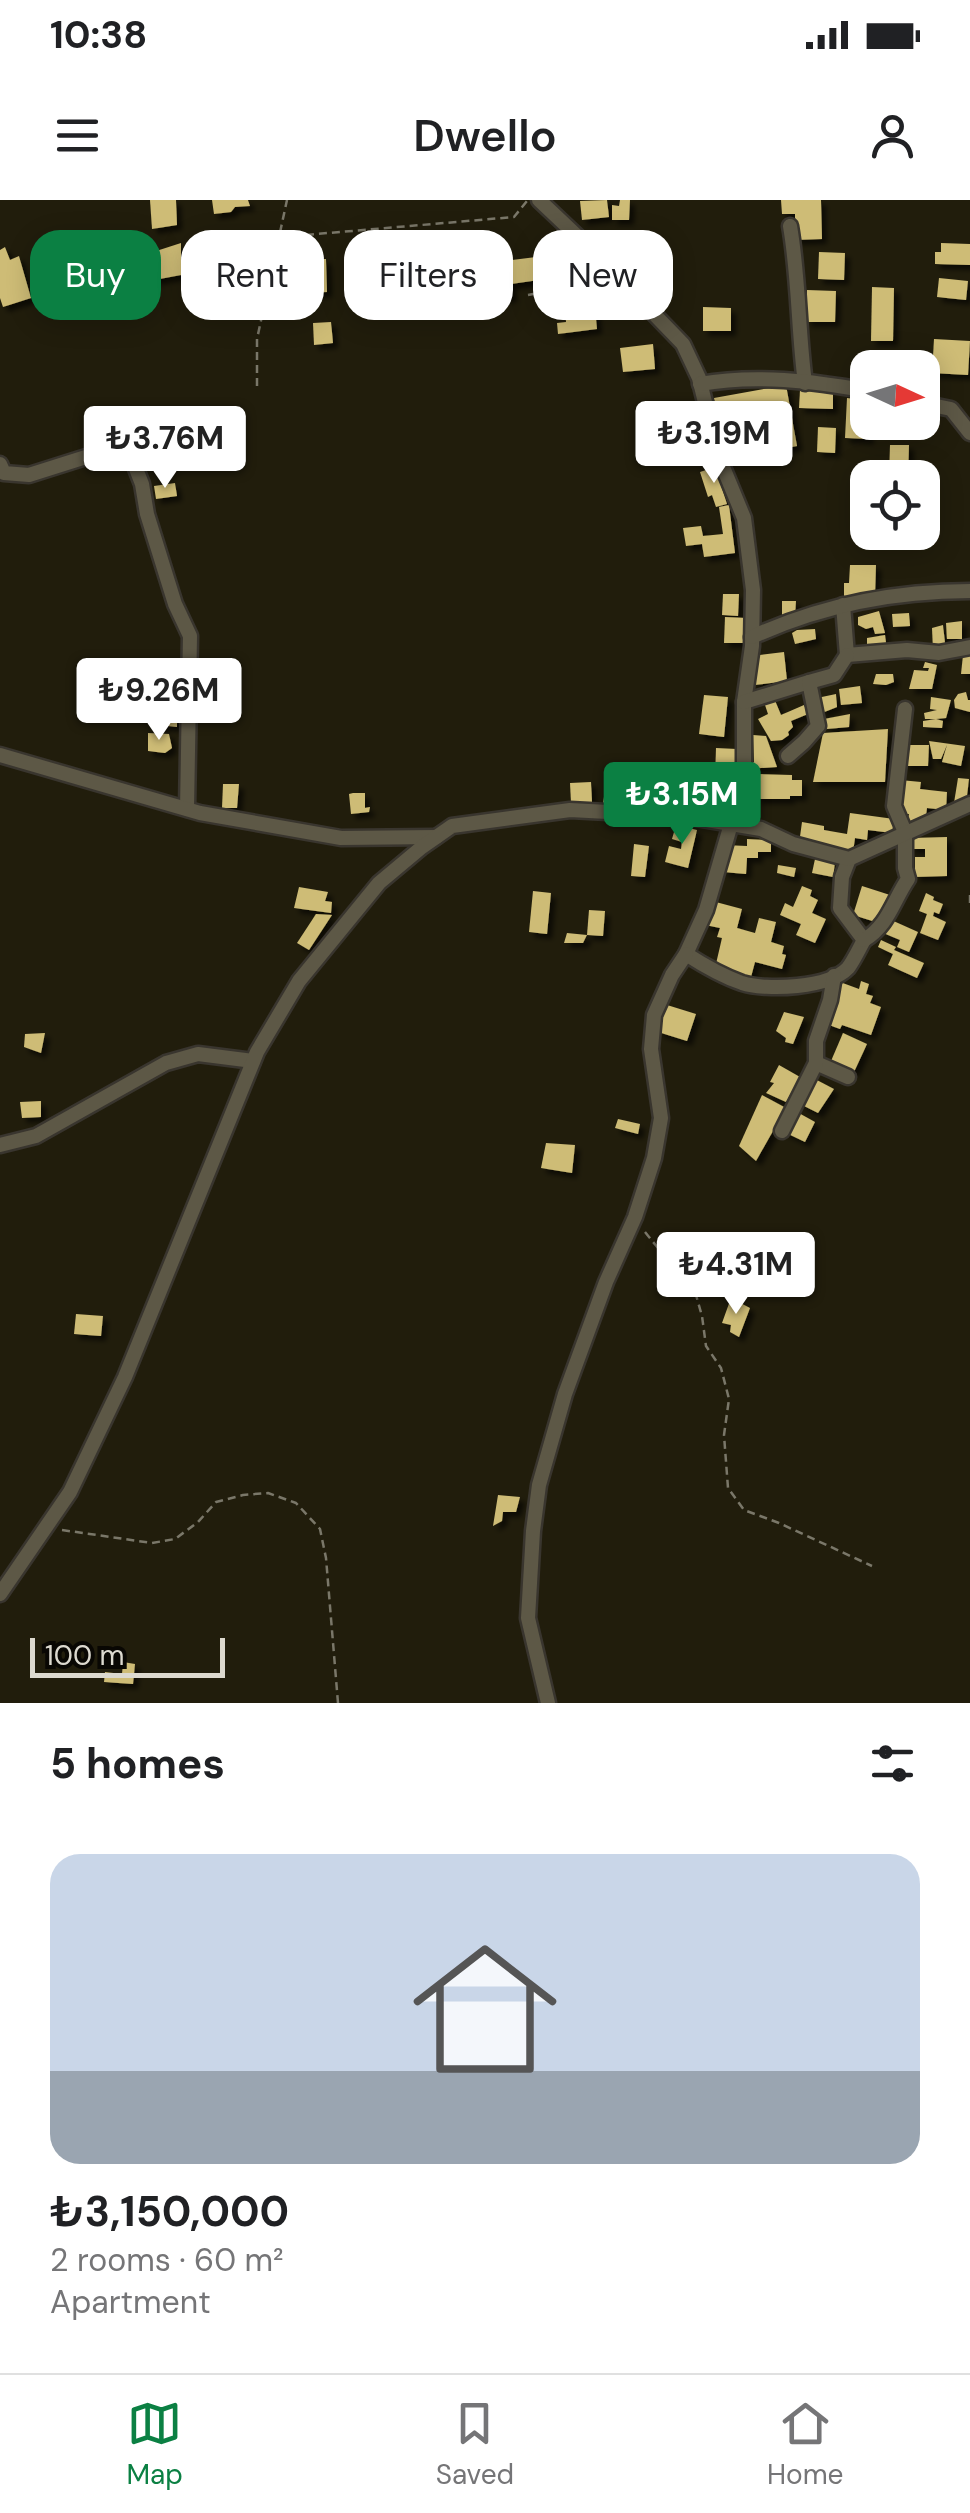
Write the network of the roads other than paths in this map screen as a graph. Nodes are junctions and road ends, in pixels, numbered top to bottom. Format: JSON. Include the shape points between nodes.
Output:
{"nodes":[{"id":1,"x":539,"y":200,"type":"edge"},
{"id":2,"x":790,"y":226,"type":"dead end"},
{"id":3,"x":805,"y":383,"type":"junction"},
{"id":4,"x":700,"y":384,"type":"junction"},
{"id":5,"x":850,"y":389,"type":"edge"},
{"id":6,"x":940,"y":407,"type":"edge"},
{"id":7,"x":970,"y":433,"type":"edge"},
{"id":8,"x":0,"y":464,"type":"edge"},
{"id":9,"x":970,"y":590,"type":"edge"},
{"id":10,"x":844,"y":605,"type":"junction"},
{"id":11,"x":752,"y":637,"type":"junction"},
{"id":12,"x":970,"y":647,"type":"edge"},
{"id":13,"x":846,"y":655,"type":"junction"},
{"id":14,"x":809,"y":682,"type":"junction"},
{"id":15,"x":744,"y":702,"type":"junction"},
{"id":16,"x":905,"y":709,"type":"dead end"},
{"id":17,"x":0,"y":755,"type":"edge"},
{"id":18,"x":788,"y":756,"type":"dead end"},
{"id":19,"x":970,"y":804,"type":"edge"},
{"id":20,"x":187,"y":809,"type":"junction"},
{"id":21,"x":731,"y":824,"type":"junction"},
{"id":22,"x":905,"y":832,"type":"junction"},
{"id":23,"x":436,"y":837,"type":"junction"},
{"id":24,"x":849,"y":859,"type":"junction"},
{"id":25,"x":864,"y":940,"type":"junction"},
{"id":26,"x":686,"y":954,"type":"junction"},
{"id":27,"x":834,"y":976,"type":"junction"},
{"id":28,"x":253,"y":1061,"type":"junction"},
{"id":29,"x":816,"y":1063,"type":"junction"},
{"id":30,"x":848,"y":1078,"type":"dead end"},
{"id":31,"x":782,"y":1131,"type":"dead end"},
{"id":32,"x":0,"y":1145,"type":"edge"},
{"id":33,"x":0,"y":1594,"type":"edge"},
{"id":34,"x":548,"y":1703,"type":"edge"}],
"edges":[{"from":1,"to":4,"type":"street","via":[[684,344]]},
{"from":2,"to":3,"type":"street"},
{"from":3,"to":4,"type":"street","via":[[765,378]]},
{"from":3,"to":5,"type":"street"},
{"from":4,"to":11,"type":"street","via":[[744,518]]},
{"from":6,"to":7,"type":"street","via":[[952,409]]},
{"from":8,"to":20,"type":"street","via":[[4,473],[29,476],[108,450],[129,451],[190,636]]},
{"from":9,"to":10,"type":"street"},
{"from":10,"to":11,"type":"street"},
{"from":10,"to":13,"type":"street"},
{"from":11,"to":15,"type":"street"},
{"from":12,"to":13,"type":"street"},
{"from":13,"to":14,"type":"street","via":[[834,675]]},
{"from":14,"to":15,"type":"street"},
{"from":14,"to":18,"type":"street","via":[[818,726]]},
{"from":15,"to":21,"type":"street","via":[[740,801]]},
{"from":16,"to":22,"type":"street","via":[[894,806]]},
{"from":17,"to":20,"type":"street"},
{"from":19,"to":22,"type":"street"},
{"from":20,"to":23,"type":"street","via":[[340,838]]},
{"from":21,"to":23,"type":"street","via":[[570,810],[452,826]]},
{"from":21,"to":24,"type":"street"},
{"from":21,"to":26,"type":"street"},
{"from":22,"to":24,"type":"street"},
{"from":22,"to":25,"type":"street","via":[[908,879],[877,932]]},
{"from":23,"to":28,"type":"street","via":[[378,883],[300,981]]},
{"from":24,"to":25,"type":"street","via":[[840,908]]},
{"from":25,"to":27,"type":"street","via":[[846,970]]},
{"from":26,"to":27,"type":"street","via":[[746,984],[819,984]]},
{"from":26,"to":34,"type":"street","via":[[654,1015],[651,1049],[661,1118],[654,1158],[565,1394],[539,1485],[528,1618]]},
{"from":27,"to":29,"type":"street"},
{"from":28,"to":32,"type":"street","via":[[198,1054],[166,1063],[36,1136]]},
{"from":28,"to":33,"type":"street","via":[[125,1377],[70,1492]]},
{"from":29,"to":30,"type":"street"},
{"from":29,"to":31,"type":"street"}]}
